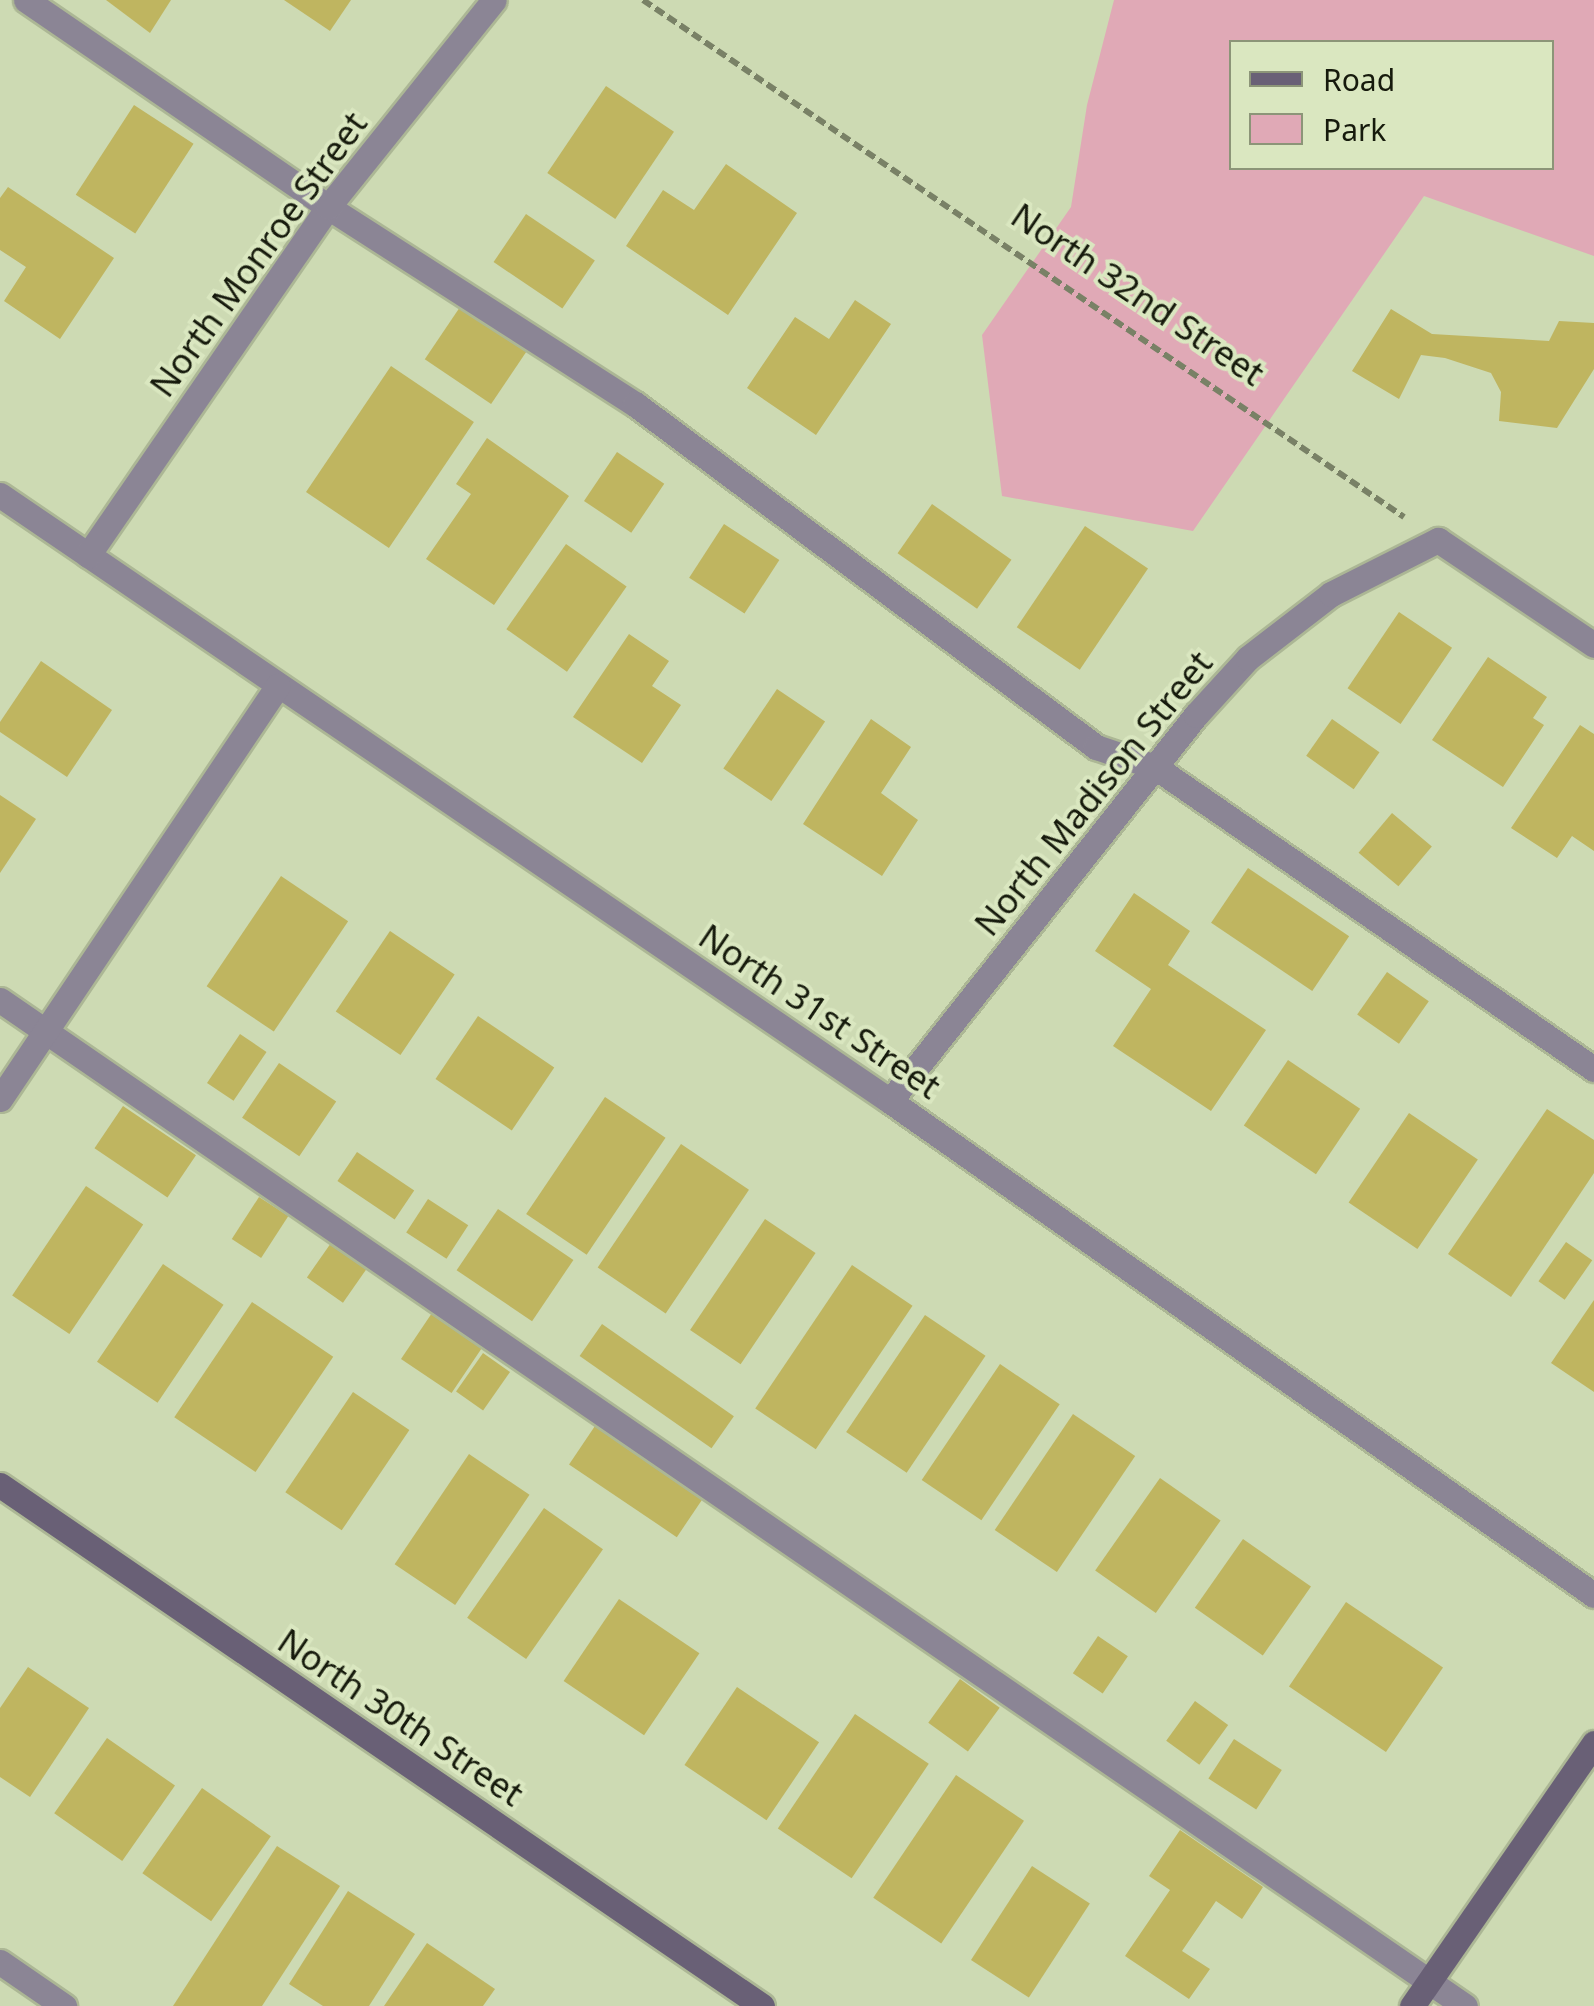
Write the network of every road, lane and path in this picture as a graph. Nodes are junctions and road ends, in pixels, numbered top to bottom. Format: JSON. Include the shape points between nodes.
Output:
{"nodes":[{"id":1,"x":26,"y":0,"type":"edge"},
{"id":2,"x":494,"y":0,"type":"edge"},
{"id":3,"x":643,"y":0,"type":"edge"},
{"id":4,"x":328,"y":206,"type":"junction"},
{"id":5,"x":0,"y":495,"type":"edge"},
{"id":6,"x":1438,"y":540,"type":"junction"},
{"id":7,"x":88,"y":555,"type":"junction"},
{"id":8,"x":1594,"y":645,"type":"edge"},
{"id":9,"x":278,"y":686,"type":"junction"},
{"id":10,"x":1155,"y":767,"type":"junction"},
{"id":11,"x":0,"y":1000,"type":"edge"},
{"id":12,"x":46,"y":1032,"type":"junction"},
{"id":13,"x":1594,"y":1070,"type":"edge"},
{"id":14,"x":0,"y":1099,"type":"edge"},
{"id":15,"x":890,"y":1101,"type":"junction"},
{"id":16,"x":0,"y":1485,"type":"edge"},
{"id":17,"x":1594,"y":1594,"type":"edge"},
{"id":18,"x":1594,"y":1743,"type":"edge"},
{"id":19,"x":0,"y":1962,"type":"edge"},
{"id":20,"x":1430,"y":1982,"type":"junction"},
{"id":21,"x":64,"y":2006,"type":"edge"},
{"id":22,"x":762,"y":2006,"type":"edge"},
{"id":23,"x":1412,"y":2006,"type":"edge"},
{"id":24,"x":1465,"y":2006,"type":"edge"}],
"edges":[{"from":1,"to":4,"type":"street"},
{"from":2,"to":4,"type":"street","name":"North Monroe Street"},
{"from":3,"to":6,"type":"path","name":"North 32nd Street"},
{"from":4,"to":7,"type":"street","name":"North Monroe Street"},
{"from":4,"to":10,"type":"street","via":[[635,404],[1096,747]]},
{"from":5,"to":7,"type":"street","name":"North 31st Street"},
{"from":6,"to":8,"type":"street"},
{"from":6,"to":10,"type":"street","name":"North Madison Street","via":[[1330,594],[1248,658]]},
{"from":7,"to":9,"type":"street","name":"North 31st Street"},
{"from":9,"to":12,"type":"street"},
{"from":9,"to":15,"type":"street","name":"North 31st Street"},
{"from":10,"to":13,"type":"street"},
{"from":10,"to":15,"type":"street","name":"North Madison Street"},
{"from":11,"to":12,"type":"street"},
{"from":12,"to":14,"type":"street"},
{"from":12,"to":20,"type":"street"},
{"from":15,"to":17,"type":"street","name":"North 31st Street"},
{"from":16,"to":22,"type":"main road","name":"North 30th Street"},
{"from":18,"to":20,"type":"main road"},
{"from":19,"to":21,"type":"street"},
{"from":20,"to":23,"type":"main road"},
{"from":20,"to":24,"type":"street"}]}
